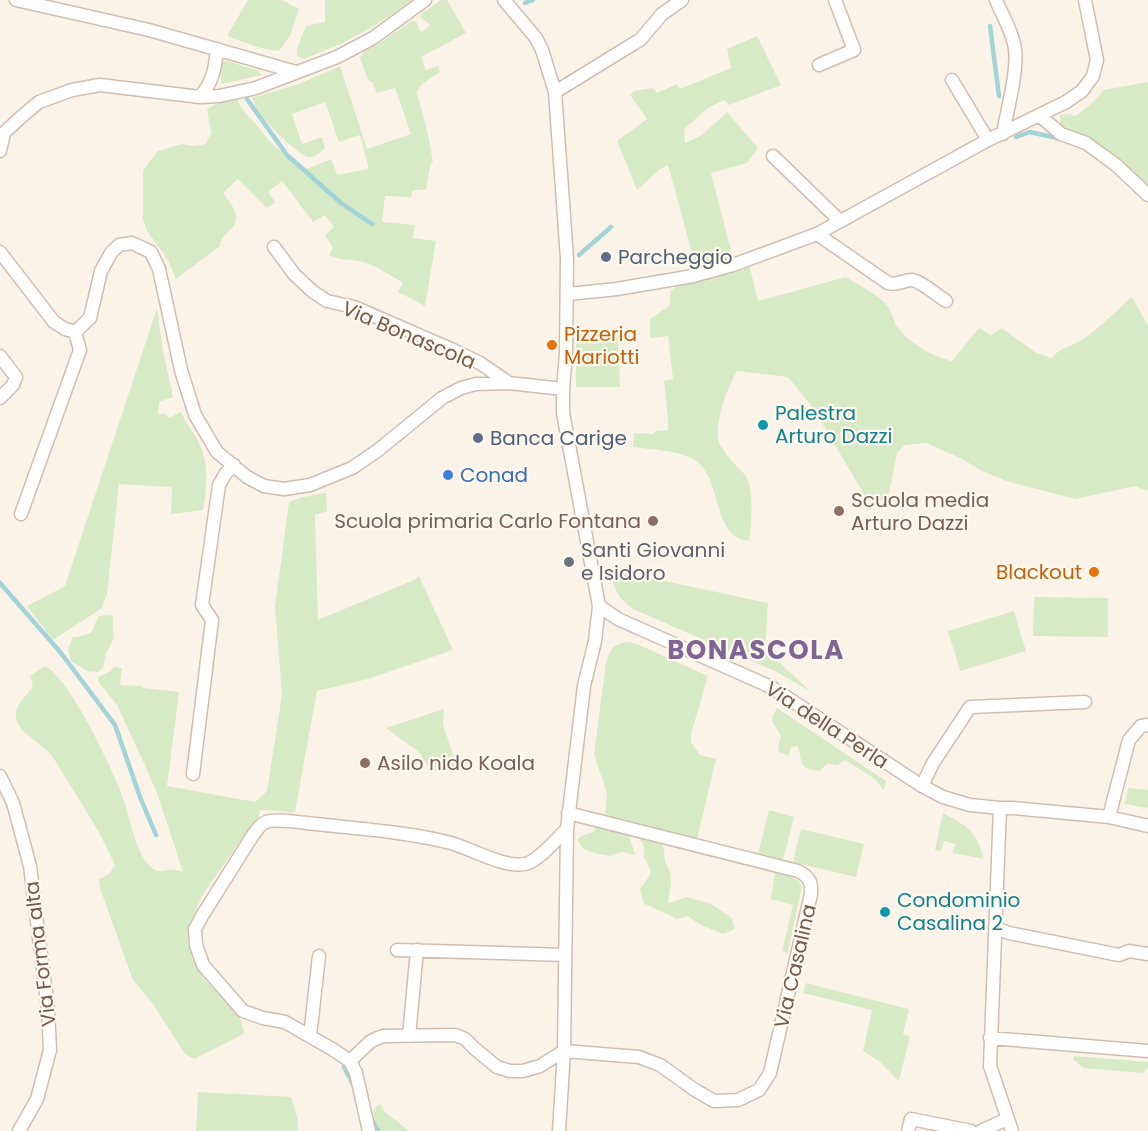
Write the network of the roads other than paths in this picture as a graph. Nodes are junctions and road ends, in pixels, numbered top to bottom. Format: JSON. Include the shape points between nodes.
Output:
{"nodes":[{"id":1,"x":16,"y":0,"type":"edge"},
{"id":2,"x":425,"y":0,"type":"edge"},
{"id":3,"x":504,"y":0,"type":"edge"},
{"id":4,"x":682,"y":0,"type":"edge"},
{"id":5,"x":835,"y":0,"type":"edge"},
{"id":6,"x":996,"y":0,"type":"edge"},
{"id":7,"x":1085,"y":0,"type":"edge"},
{"id":8,"x":217,"y":49,"type":"junction"},
{"id":9,"x":819,"y":65,"type":"dead end"},
{"id":10,"x":296,"y":72,"type":"junction"},
{"id":11,"x":952,"y":80,"type":"dead end"},
{"id":12,"x":555,"y":92,"type":"junction"},
{"id":13,"x":200,"y":97,"type":"junction"},
{"id":14,"x":1039,"y":115,"type":"junction"},
{"id":15,"x":2,"y":132,"type":"edge"},
{"id":16,"x":1003,"y":134,"type":"junction"},
{"id":17,"x":988,"y":140,"type":"junction"},
{"id":18,"x":0,"y":151,"type":"edge"},
{"id":19,"x":772,"y":156,"type":"dead end"},
{"id":20,"x":1148,"y":195,"type":"edge"},
{"id":21,"x":840,"y":221,"type":"junction"},
{"id":22,"x":817,"y":234,"type":"junction"},
{"id":23,"x":274,"y":247,"type":"dead end"},
{"id":24,"x":0,"y":252,"type":"edge"},
{"id":25,"x":568,"y":294,"type":"junction"},
{"id":26,"x":946,"y":301,"type":"dead end"},
{"id":27,"x":75,"y":332,"type":"junction"},
{"id":28,"x":0,"y":356,"type":"edge"},
{"id":29,"x":509,"y":383,"type":"junction"},
{"id":30,"x":562,"y":389,"type":"junction"},
{"id":31,"x":0,"y":398,"type":"edge"},
{"id":32,"x":234,"y":465,"type":"junction"},
{"id":33,"x":21,"y":513,"type":"dead end"},
{"id":34,"x":599,"y":606,"type":"junction"},
{"id":35,"x":1085,"y":702,"type":"dead end"},
{"id":36,"x":1148,"y":725,"type":"edge"},
{"id":37,"x":193,"y":774,"type":"dead end"},
{"id":38,"x":0,"y":776,"type":"edge"},
{"id":39,"x":922,"y":786,"type":"junction"},
{"id":40,"x":1000,"y":808,"type":"junction"},
{"id":41,"x":568,"y":813,"type":"junction"},
{"id":42,"x":1109,"y":817,"type":"junction"},
{"id":43,"x":1148,"y":826,"type":"edge"},
{"id":44,"x":567,"y":829,"type":"junction"},
{"id":45,"x":996,"y":928,"type":"junction"},
{"id":46,"x":397,"y":950,"type":"dead end"},
{"id":47,"x":417,"y":950,"type":"junction"},
{"id":48,"x":1148,"y":954,"type":"edge"},
{"id":49,"x":565,"y":955,"type":"junction"},
{"id":50,"x":319,"y":956,"type":"dead end"},
{"id":51,"x":310,"y":1036,"type":"junction"},
{"id":52,"x":409,"y":1036,"type":"junction"},
{"id":53,"x":990,"y":1038,"type":"junction"},
{"id":54,"x":564,"y":1051,"type":"junction"},
{"id":55,"x":1148,"y":1051,"type":"edge"},
{"id":56,"x":350,"y":1061,"type":"junction"},
{"id":57,"x":1010,"y":1125,"type":"edge"},
{"id":58,"x":19,"y":1131,"type":"edge"},
{"id":59,"x":369,"y":1131,"type":"edge"},
{"id":60,"x":559,"y":1131,"type":"edge"},
{"id":61,"x":909,"y":1131,"type":"edge"},
{"id":62,"x":971,"y":1131,"type":"edge"},
{"id":63,"x":981,"y":1131,"type":"edge"}],
"edges":[{"from":1,"to":8,"type":"street"},
{"from":2,"to":10,"type":"street","via":[[373,38]]},
{"from":3,"to":12,"type":"street","via":[[536,38]]},
{"from":4,"to":12,"type":"street","via":[[662,14],[640,40]]},
{"from":5,"to":9,"type":"street","via":[[854,50]]},
{"from":6,"to":16,"type":"street","via":[[1015,49]]},
{"from":7,"to":14,"type":"street","via":[[1097,60],[1093,76],[1082,91]]},
{"from":8,"to":10,"type":"street"},
{"from":8,"to":13,"type":"street","via":[[213,78]]},
{"from":10,"to":13,"type":"street","via":[[256,88]]},
{"from":11,"to":17,"type":"street"},
{"from":12,"to":25,"type":"street"},
{"from":13,"to":15,"type":"street","via":[[100,85],[39,102]]},
{"from":14,"to":16,"type":"street"},
{"from":14,"to":20,"type":"street","via":[[1061,134],[1086,143],[1116,165]]},
{"from":15,"to":18,"type":"street"},
{"from":16,"to":17,"type":"street"},
{"from":17,"to":21,"type":"street"},
{"from":19,"to":21,"type":"street"},
{"from":21,"to":22,"type":"street"},
{"from":22,"to":25,"type":"street","via":[[693,276]]},
{"from":22,"to":26,"type":"street","via":[[888,283],[918,282]]},
{"from":23,"to":29,"type":"street","name":"Via Bonascola","via":[[294,274],[327,301],[354,308],[453,350]]},
{"from":24,"to":27,"type":"street","via":[[54,322]]},
{"from":25,"to":30,"type":"street"},
{"from":27,"to":32,"type":"street","via":[[90,318],[101,271],[111,253],[119,245],[132,243],[151,252],[159,269],[195,414],[217,452]]},
{"from":27,"to":33,"type":"street","via":[[80,350]]},
{"from":28,"to":31,"type":"street","via":[[16,377]]},
{"from":29,"to":30,"type":"street","name":"Via Bonascola"},
{"from":29,"to":32,"type":"street","via":[[461,388],[442,398],[352,468],[310,485],[284,489],[264,486]]},
{"from":30,"to":34,"type":"street","via":[[566,435]]},
{"from":32,"to":37,"type":"street","via":[[219,485],[202,605],[212,620]]},
{"from":34,"to":39,"type":"street","name":"Via della Perla","via":[[618,619],[771,687]]},
{"from":34,"to":41,"type":"street"},
{"from":35,"to":39,"type":"street","via":[[970,707]]},
{"from":36,"to":42,"type":"street","via":[[1140,726],[1129,740]]},
{"from":38,"to":58,"type":"street","name":"Via Forma alta","via":[[13,803],[30,866],[48,1009],[50,1050],[37,1100]]},
{"from":39,"to":40,"type":"street","name":"Via della Perla","via":[[970,805]]},
{"from":40,"to":42,"type":"street","name":"Via della Perla"},
{"from":40,"to":45,"type":"street"},
{"from":41,"to":44,"type":"street"},
{"from":41,"to":54,"type":"street","name":"Via Casalina","via":[[798,871],[807,876],[812,886],[770,1073],[759,1090],[738,1100],[714,1101],[660,1065],[639,1058]]},
{"from":42,"to":43,"type":"street","name":"Via della Perla"},
{"from":44,"to":49,"type":"street"},
{"from":44,"to":51,"type":"street","via":[[526,864],[506,863],[428,837],[299,822],[265,822],[202,916],[195,929],[196,945],[203,965],[243,1011],[285,1022]]},
{"from":45,"to":48,"type":"street","via":[[1119,954]]},
{"from":45,"to":53,"type":"street"},
{"from":46,"to":47,"type":"street"},
{"from":47,"to":49,"type":"street"},
{"from":47,"to":52,"type":"street"},
{"from":49,"to":54,"type":"street"},
{"from":50,"to":51,"type":"street"},
{"from":51,"to":56,"type":"street"},
{"from":52,"to":54,"type":"street","via":[[456,1035],[497,1067],[510,1071],[540,1066]]},
{"from":52,"to":56,"type":"street","via":[[383,1036],[371,1041]]},
{"from":53,"to":55,"type":"street"},
{"from":53,"to":57,"type":"street","via":[[990,1066]]},
{"from":54,"to":60,"type":"street"},
{"from":56,"to":59,"type":"street"},
{"from":57,"to":63,"type":"street"},
{"from":61,"to":62,"type":"street","via":[[911,1119]]}]}
